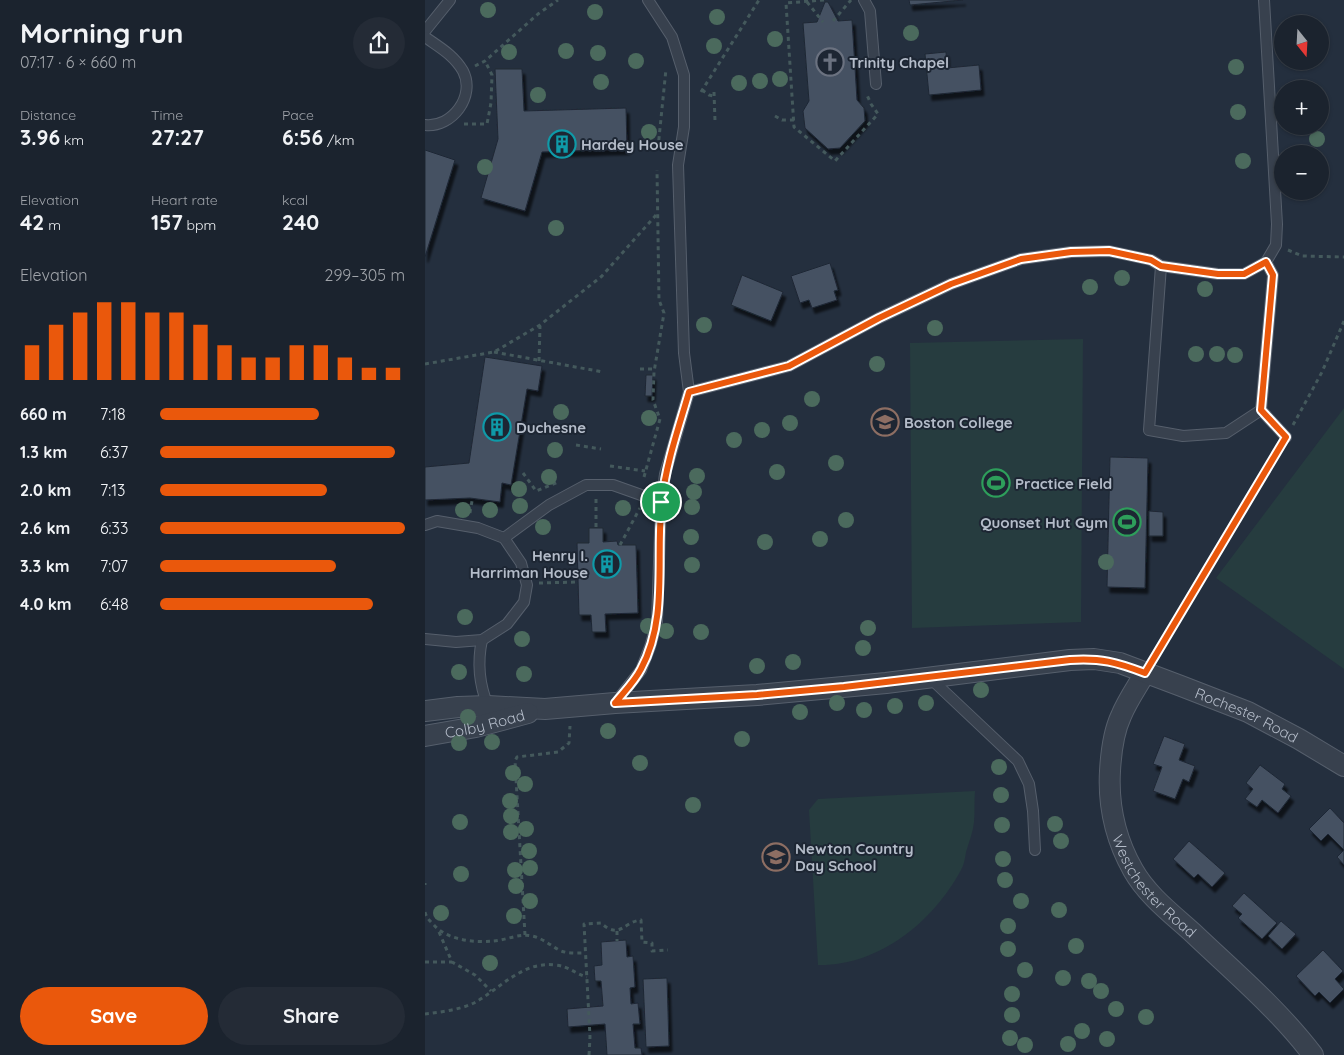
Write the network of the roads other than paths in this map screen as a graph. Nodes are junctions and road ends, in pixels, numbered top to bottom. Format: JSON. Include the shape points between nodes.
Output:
{"nodes":[{"id":1,"x":450,"y":0,"type":"edge"},
{"id":2,"x":648,"y":0,"type":"edge"},
{"id":3,"x":864,"y":0,"type":"edge"},
{"id":4,"x":1264,"y":0,"type":"edge"},
{"id":5,"x":425,"y":31,"type":"edge"},
{"id":6,"x":425,"y":37,"type":"edge"},
{"id":7,"x":871,"y":86,"type":"road end"},
{"id":8,"x":425,"y":125,"type":"edge"},
{"id":9,"x":1266,"y":262,"type":"junction"},
{"id":10,"x":1161,"y":266,"type":"junction"},
{"id":11,"x":689,"y":392,"type":"junction"},
{"id":12,"x":1261,"y":410,"type":"junction"},
{"id":13,"x":1286,"y":437,"type":"road end"},
{"id":14,"x":661,"y":502,"type":"junction"},
{"id":15,"x":425,"y":525,"type":"edge"},
{"id":16,"x":504,"y":538,"type":"junction"},
{"id":17,"x":425,"y":639,"type":"edge"},
{"id":18,"x":482,"y":640,"type":"junction"},
{"id":19,"x":1145,"y":673,"type":"junction"},
{"id":20,"x":929,"y":677,"type":"junction"},
{"id":21,"x":615,"y":703,"type":"junction"},
{"id":22,"x":488,"y":706,"type":"junction"},
{"id":23,"x":545,"y":709,"type":"junction"},
{"id":24,"x":425,"y":711,"type":"edge"},
{"id":25,"x":425,"y":736,"type":"edge"},
{"id":26,"x":1344,"y":766,"type":"edge"},
{"id":27,"x":1035,"y":850,"type":"dead end"},
{"id":28,"x":1313,"y":1055,"type":"edge"}],
"edges":[{"from":1,"to":5,"type":"lane"},
{"from":2,"to":11,"type":"lane","via":[[672,37],[685,75],[684,126],[678,165],[684,353]]},
{"from":3,"to":7,"type":"lane","via":[[869,11]]},
{"from":4,"to":9,"type":"lane","via":[[1277,224],[1276,245]]},
{"from":6,"to":8,"type":"lane","via":[[453,57],[464,72],[466,86],[464,99],[450,118],[438,124]]},
{"from":9,"to":10,"type":"lane","via":[[1244,274]]},
{"from":9,"to":12,"type":"lane","via":[[1273,275]]},
{"from":10,"to":11,"type":"lane","via":[[1151,260],[1109,251],[1021,259],[951,284],[789,366]]},
{"from":10,"to":12,"type":"lane","via":[[1149,430],[1183,436],[1226,433]]},
{"from":11,"to":14,"type":"lane","via":[[665,474]]},
{"from":12,"to":13,"type":"lane"},
{"from":14,"to":16,"type":"lane","via":[[613,485],[586,486],[549,505]]},
{"from":14,"to":21,"type":"lane","via":[[657,622],[641,670]]},
{"from":15,"to":16,"type":"lane","via":[[445,522],[478,528]]},
{"from":16,"to":18,"type":"lane","via":[[521,563],[527,585],[524,602],[507,624]]},
{"from":17,"to":18,"type":"lane"},
{"from":18,"to":22,"type":"lane","via":[[479,657],[481,690]]},
{"from":19,"to":20,"type":"street","name":"Colby Road","via":[[1120,663],[1094,659]]},
{"from":19,"to":26,"type":"street","name":"Rochester Road","via":[[1248,712]]},
{"from":19,"to":28,"type":"street","name":"Westchester Road","via":[[1120,716],[1111,750],[1109,784],[1112,814],[1120,843],[1151,895],[1272,1008]]},
{"from":20,"to":21,"type":"street","name":"Colby Road","via":[[757,695]]},
{"from":20,"to":27,"type":"lane","via":[[1018,761],[1029,784]]},
{"from":21,"to":23,"type":"street","name":"Colby Road"},
{"from":22,"to":23,"type":"street","name":"Colby Road"},
{"from":22,"to":24,"type":"street","name":"Colby Road"},
{"from":23,"to":25,"type":"street","name":"Colby Road"}]}
